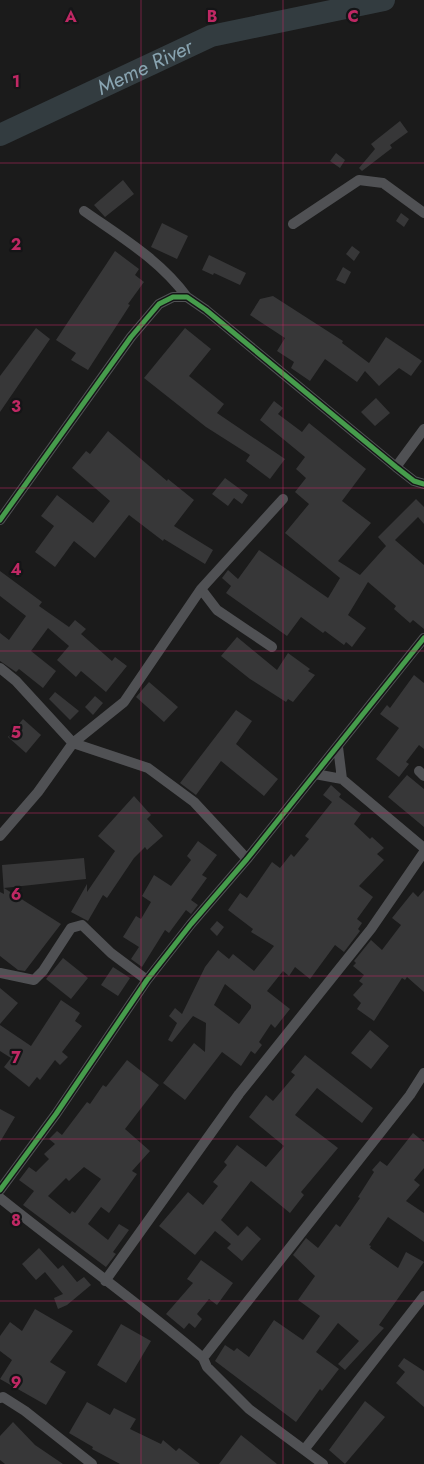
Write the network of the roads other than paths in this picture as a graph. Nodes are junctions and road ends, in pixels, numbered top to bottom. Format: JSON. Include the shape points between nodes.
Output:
{"nodes":[{"id":1,"x":84,"y":211,"type":"dead end"},
{"id":2,"x":424,"y":213,"type":"edge"},
{"id":3,"x":293,"y":224,"type":"dead end"},
{"id":4,"x":188,"y":296,"type":"junction"},
{"id":5,"x":424,"y":429,"type":"edge"},
{"id":6,"x":396,"y":467,"type":"junction"},
{"id":7,"x":424,"y":484,"type":"edge"},
{"id":8,"x":283,"y":498,"type":"dead end"},
{"id":9,"x":0,"y":520,"type":"edge"},
{"id":10,"x":201,"y":589,"type":"junction"},
{"id":11,"x":424,"y":638,"type":"edge"},
{"id":12,"x":272,"y":647,"type":"dead end"},
{"id":13,"x":0,"y":668,"type":"edge"},
{"id":14,"x":73,"y":742,"type":"junction"},
{"id":15,"x":338,"y":748,"type":"junction"},
{"id":16,"x":315,"y":774,"type":"junction"},
{"id":17,"x":342,"y":779,"type":"junction"},
{"id":18,"x":0,"y":836,"type":"edge"},
{"id":19,"x":424,"y":848,"type":"edge"},
{"id":20,"x":424,"y":852,"type":"edge"},
{"id":21,"x":247,"y":859,"type":"junction"},
{"id":22,"x":0,"y":973,"type":"edge"},
{"id":23,"x":147,"y":980,"type":"junction"},
{"id":24,"x":424,"y":1073,"type":"edge"},
{"id":25,"x":0,"y":1190,"type":"edge"},
{"id":26,"x":0,"y":1198,"type":"edge"},
{"id":27,"x":105,"y":1281,"type":"junction"},
{"id":28,"x":424,"y":1296,"type":"edge"},
{"id":29,"x":203,"y":1358,"type":"junction"},
{"id":30,"x":0,"y":1398,"type":"edge"},
{"id":31,"x":304,"y":1450,"type":"junction"},
{"id":32,"x":92,"y":1464,"type":"edge"},
{"id":33,"x":323,"y":1464,"type":"edge"}],
"edges":[{"from":1,"to":4,"type":"street","via":[[150,258],[172,276]]},
{"from":2,"to":3,"type":"street","via":[[383,184],[359,180]]},
{"from":4,"to":6,"type":"street"},
{"from":4,"to":9,"type":"street","via":[[173,297],[159,304],[131,337]]},
{"from":5,"to":6,"type":"street"},
{"from":6,"to":7,"type":"street","via":[[414,481]]},
{"from":8,"to":10,"type":"street"},
{"from":10,"to":12,"type":"street","via":[[218,610]]},
{"from":10,"to":14,"type":"street","via":[[124,702]]},
{"from":11,"to":15,"type":"street"},
{"from":13,"to":14,"type":"street"},
{"from":14,"to":18,"type":"street","via":[[38,792]]},
{"from":14,"to":21,"type":"street","via":[[148,768],[194,802]]},
{"from":15,"to":16,"type":"street"},
{"from":15,"to":17,"type":"street"},
{"from":16,"to":17,"type":"street"},
{"from":16,"to":21,"type":"street"},
{"from":17,"to":19,"type":"street"},
{"from":20,"to":27,"type":"street","via":[[371,929],[240,1094]]},
{"from":21,"to":23,"type":"street"},
{"from":22,"to":23,"type":"street","via":[[34,980],[44,971],[71,928],[82,926]]},
{"from":23,"to":25,"type":"street"},
{"from":24,"to":29,"type":"street"},
{"from":26,"to":27,"type":"street"},
{"from":27,"to":29,"type":"street"},
{"from":28,"to":31,"type":"street"},
{"from":29,"to":31,"type":"street","via":[[207,1367],[249,1409]]},
{"from":30,"to":32,"type":"street","via":[[4,1397],[25,1411]]},
{"from":31,"to":33,"type":"street"}]}
